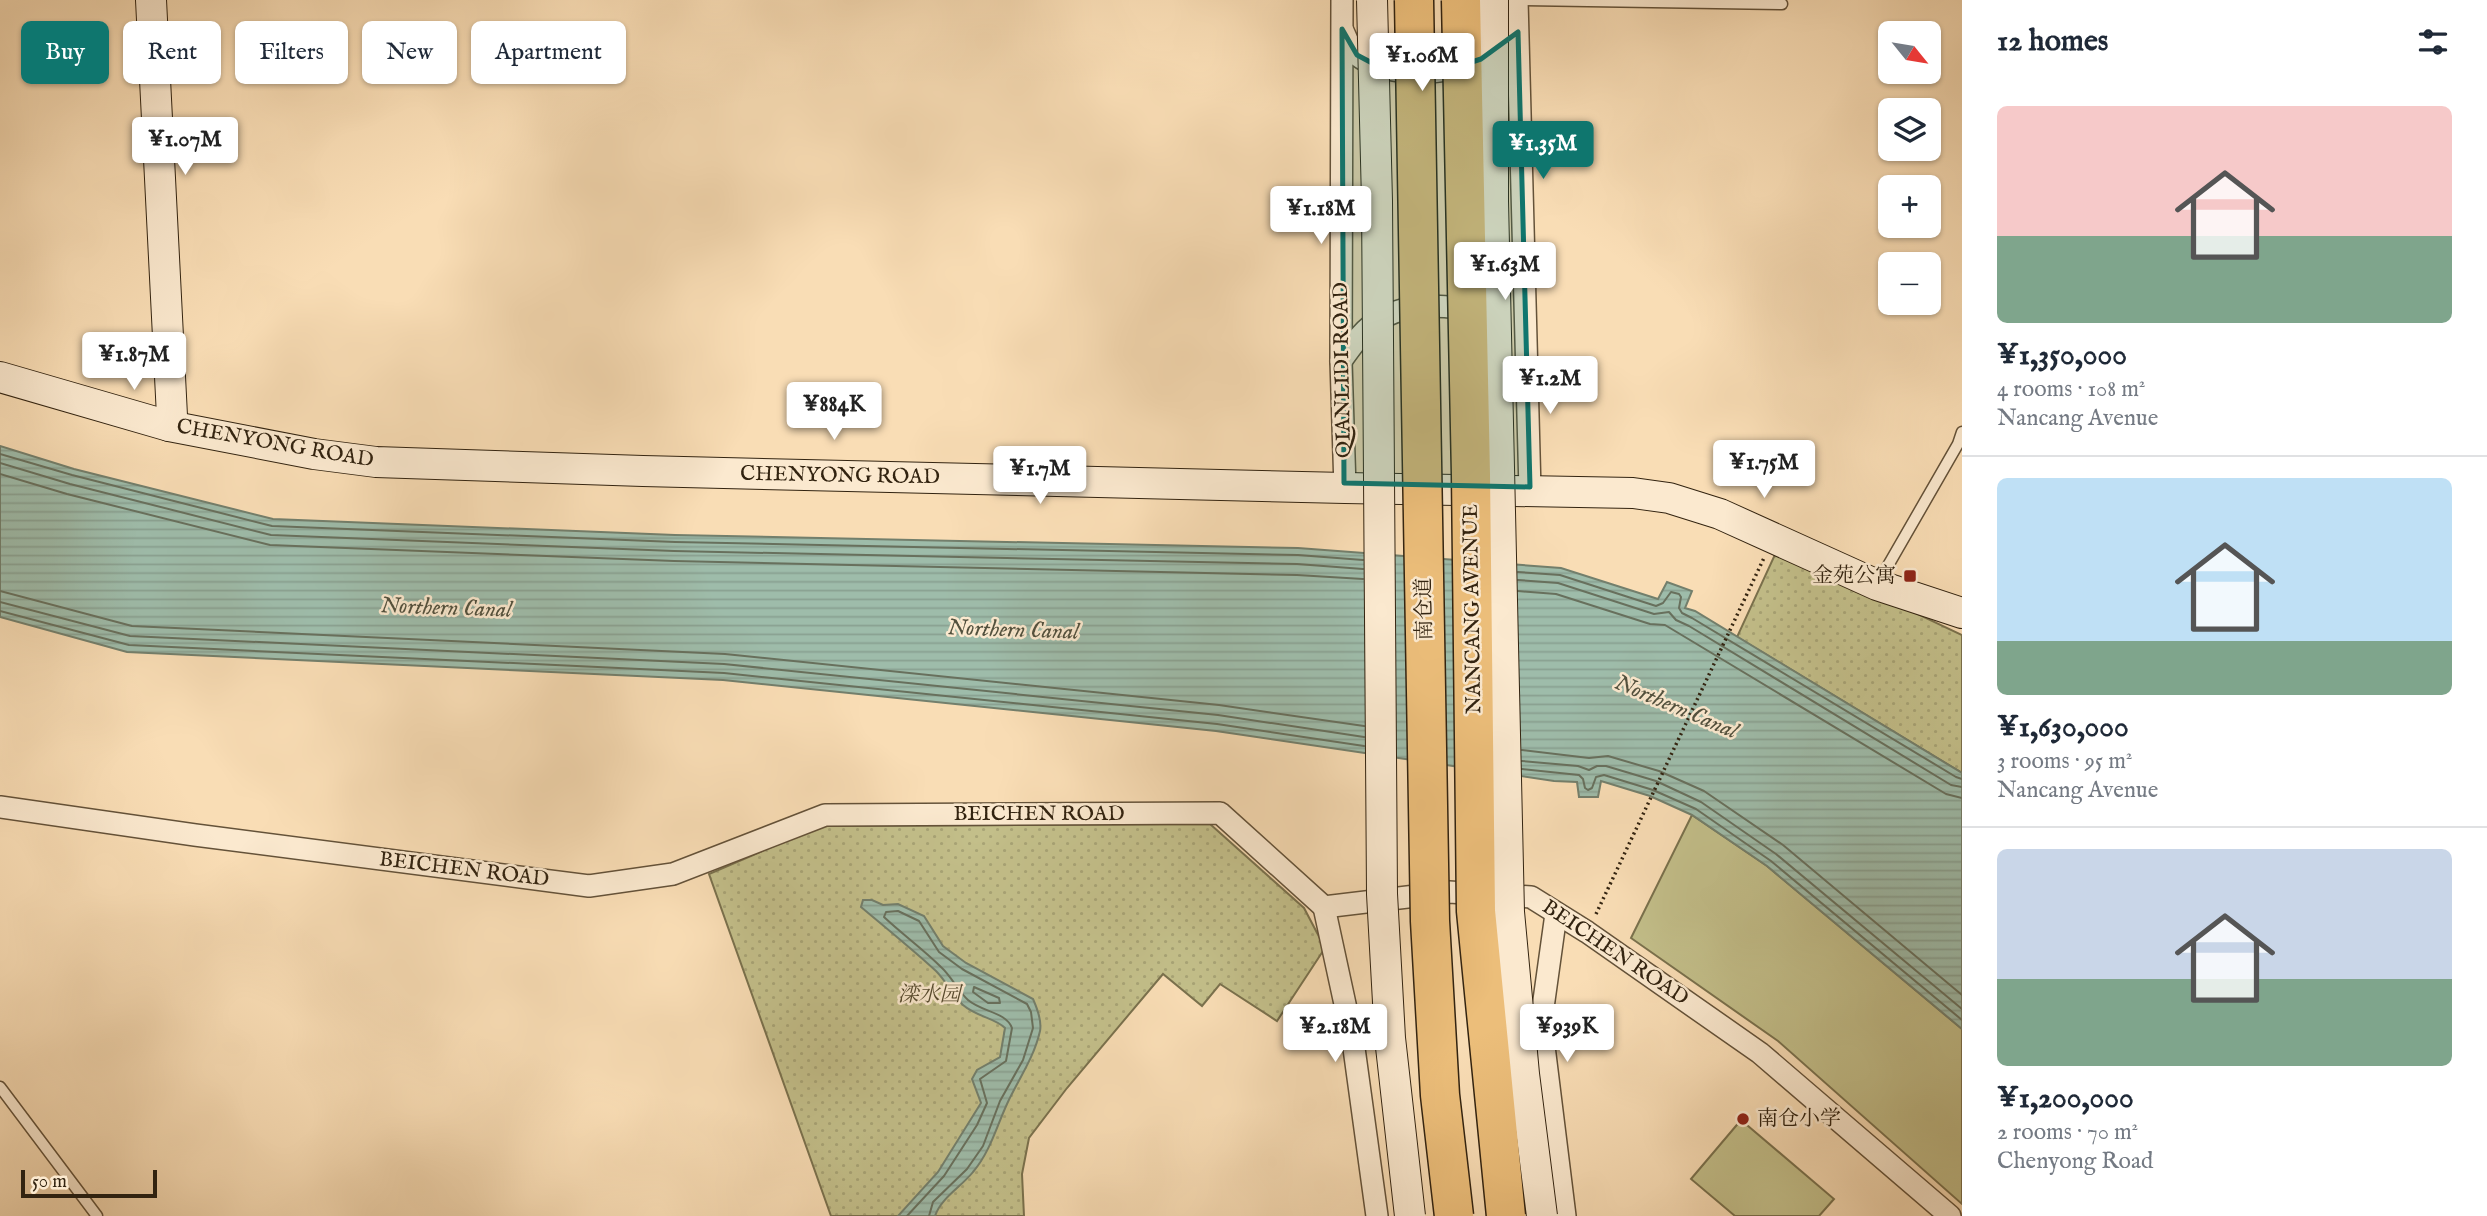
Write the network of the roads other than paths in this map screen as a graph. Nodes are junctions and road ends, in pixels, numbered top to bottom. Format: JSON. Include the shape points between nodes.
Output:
{"nodes":[{"id":1,"x":139,"y":0,"type":"edge"},
{"id":2,"x":151,"y":0,"type":"edge"},
{"id":3,"x":1342,"y":0,"type":"edge"},
{"id":4,"x":1372,"y":0,"type":"edge"},
{"id":5,"x":1414,"y":0,"type":"edge"},
{"id":6,"x":1431,"y":0,"type":"edge"},
{"id":7,"x":1461,"y":0,"type":"edge"},
{"id":8,"x":1493,"y":0,"type":"edge"},
{"id":9,"x":1517,"y":0,"type":"edge"},
{"id":10,"x":1782,"y":4,"type":"dead end"},
{"id":11,"x":1342,"y":29,"type":"junction"},
{"id":12,"x":1518,"y":32,"type":"junction"},
{"id":13,"x":1432,"y":72,"type":"junction"},
{"id":14,"x":1437,"y":306,"type":"junction"},
{"id":15,"x":163,"y":359,"type":"junction"},
{"id":16,"x":1341,"y":361,"type":"junction"},
{"id":17,"x":1527,"y":362,"type":"junction"},
{"id":18,"x":0,"y":368,"type":"edge"},
{"id":19,"x":0,"y":377,"type":"edge"},
{"id":20,"x":117,"y":407,"type":"junction"},
{"id":21,"x":161,"y":415,"type":"junction"},
{"id":22,"x":1962,"y":432,"type":"edge"},
{"id":23,"x":1534,"y":484,"type":"junction"},
{"id":24,"x":1345,"y":486,"type":"junction"},
{"id":25,"x":1878,"y":583,"type":"junction"},
{"id":26,"x":1962,"y":608,"type":"edge"},
{"id":27,"x":1962,"y":613,"type":"edge"},
{"id":28,"x":0,"y":807,"type":"edge"},
{"id":29,"x":1324,"y":907,"type":"junction"},
{"id":30,"x":1556,"y":914,"type":"junction"},
{"id":31,"x":0,"y":1087,"type":"edge"},
{"id":32,"x":97,"y":1216,"type":"edge"},
{"id":33,"x":1377,"y":1216,"type":"edge"},
{"id":34,"x":1410,"y":1216,"type":"edge"},
{"id":35,"x":1454,"y":1216,"type":"edge"},
{"id":36,"x":1506,"y":1216,"type":"edge"},
{"id":37,"x":1542,"y":1216,"type":"edge"},
{"id":38,"x":1565,"y":1216,"type":"edge"},
{"id":39,"x":1950,"y":1216,"type":"edge"}],
"edges":[{"from":1,"to":15,"type":"street"},
{"from":2,"to":15,"type":"street"},
{"from":3,"to":11,"type":"street","name":"QIANLIDI ROAD"},
{"from":4,"to":34,"type":"street","bridge":true,"via":[[1382,894],[1390,1038]]},
{"from":5,"to":35,"type":"highway","name":"南仓道","bridge":true,"via":[[1430,921],[1440,1095]]},
{"from":6,"to":13,"type":"street"},
{"from":7,"to":36,"type":"highway","name":"NANCANG AVENUE","bridge":true,"via":[[1476,911]]},
{"from":8,"to":37,"type":"street","bridge":true,"via":[[1493,201],[1509,912]]},
{"from":9,"to":10,"type":"lane"},
{"from":9,"to":12,"type":"street"},
{"from":11,"to":13,"type":"street","via":[[1357,55],[1374,64]]},
{"from":11,"to":16,"type":"street","name":"QIANLIDI ROAD"},
{"from":12,"to":13,"type":"street","via":[[1481,59]]},
{"from":12,"to":17,"type":"street"},
{"from":13,"to":14,"type":"street"},
{"from":14,"to":16,"type":"street","via":[[1393,313],[1374,323]]},
{"from":14,"to":17,"type":"street","via":[[1472,310],[1506,327]]},
{"from":15,"to":20,"type":"street","via":[[144,398]]},
{"from":15,"to":21,"type":"street"},
{"from":16,"to":24,"type":"street","name":"QIANLIDI ROAD"},
{"from":17,"to":23,"type":"street"},
{"from":18,"to":20,"type":"street","name":"CHENYONG ROAD"},
{"from":19,"to":20,"type":"street","name":"CHENYONG ROAD"},
{"from":20,"to":21,"type":"street","name":"CHENYONG ROAD"},
{"from":21,"to":24,"type":"street","name":"CHENYONG ROAD","via":[[386,453]]},
{"from":22,"to":25,"type":"lane"},
{"from":23,"to":24,"type":"street","name":"CHENYONG ROAD"},
{"from":23,"to":25,"type":"street","name":"CHENYONG ROAD","via":[[1669,498],[1720,514]]},
{"from":23,"to":25,"type":"street","name":"CHENYONG ROAD","via":[[1682,495]]},
{"from":25,"to":26,"type":"street","name":"CHENYONG ROAD"},
{"from":25,"to":27,"type":"street","name":"CHENYONG ROAD"},
{"from":28,"to":29,"type":"street","name":"BEICHEN ROAD","via":[[589,886],[673,874],[825,815],[1220,813]]},
{"from":29,"to":30,"type":"street","name":"BEICHEN ROAD","via":[[1450,891],[1531,897]]},
{"from":29,"to":33,"type":"street","via":[[1353,1041]]},
{"from":30,"to":38,"type":"street","via":[[1541,1022]]},
{"from":30,"to":39,"type":"street","name":"BEICHEN ROAD","via":[[1760,1053]]},
{"from":31,"to":32,"type":"lane"}]}
